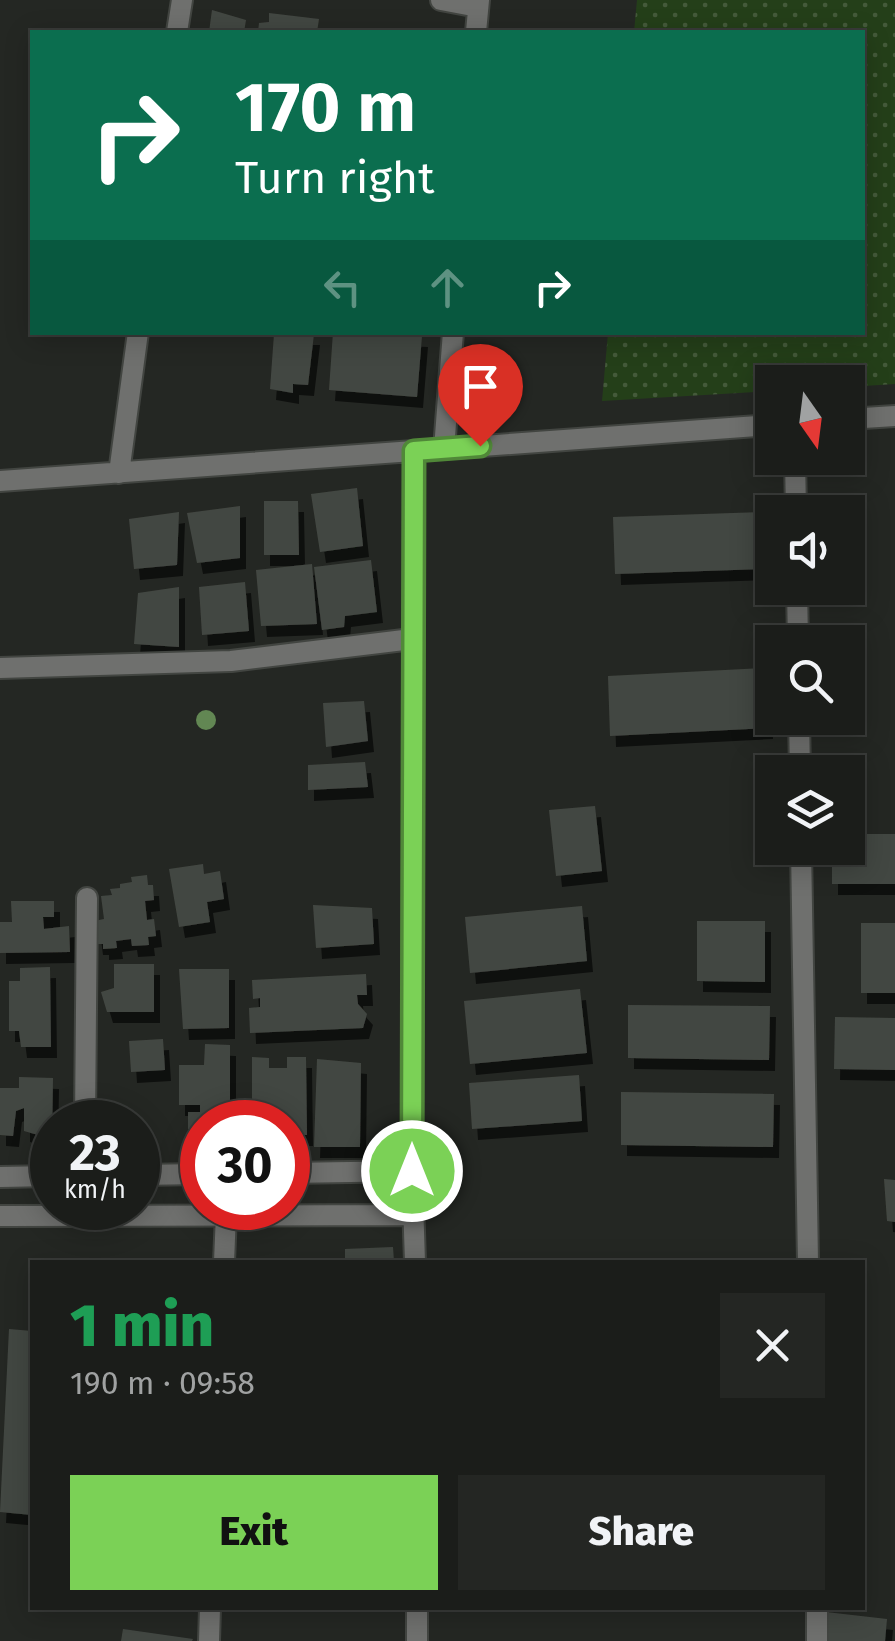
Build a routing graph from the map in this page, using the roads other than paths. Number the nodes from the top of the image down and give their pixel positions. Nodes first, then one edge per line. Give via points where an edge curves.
1 (182, 0) edge
2 (441, 0) edge
3 (478, 3) edge
4 (178, 30) edge
5 (476, 30) edge
6 (138, 335) edge
7 (453, 335) edge
8 (895, 416) edge
9 (865, 419) edge
10 (755, 426) edge
11 (444, 449) junction
12 (414, 451) junction
13 (119, 473) junction
14 (0, 482) edge
15 (412, 639) junction
16 (0, 668) edge
17 (801, 865) edge
18 (87, 898) dead end
19 (85, 1100) edge
20 (412, 1171) junction
21 (310, 1173) edge
22 (30, 1176) edge
23 (0, 1177) edge
24 (180, 1214) edge
25 (310, 1214) edge
26 (412, 1215) junction
27 (0, 1216) edge
28 (225, 1230) edge
29 (224, 1260) edge
30 (415, 1260) edge
31 (808, 1260) edge
32 (210, 1610) edge
33 (417, 1610) edge
34 (816, 1610) edge
35 (209, 1641) edge
36 (417, 1641) edge
37 (817, 1641) edge

1 - 4 street
2 - 3 street
3 - 5 street
6 - 13 street
7 - 11 street
8 - 9 street
10 - 11 street
11 - 12 street
12 - 13 street
12 - 15 street
13 - 14 street
15 - 16 street via 231,661
15 - 20 street
17 - 31 street
18 - 19 street
20 - 21 street
20 - 26 street
22 - 23 street
24 - 27 street
25 - 26 street
26 - 30 street
28 - 29 street
32 - 35 street
33 - 36 street
34 - 37 street

